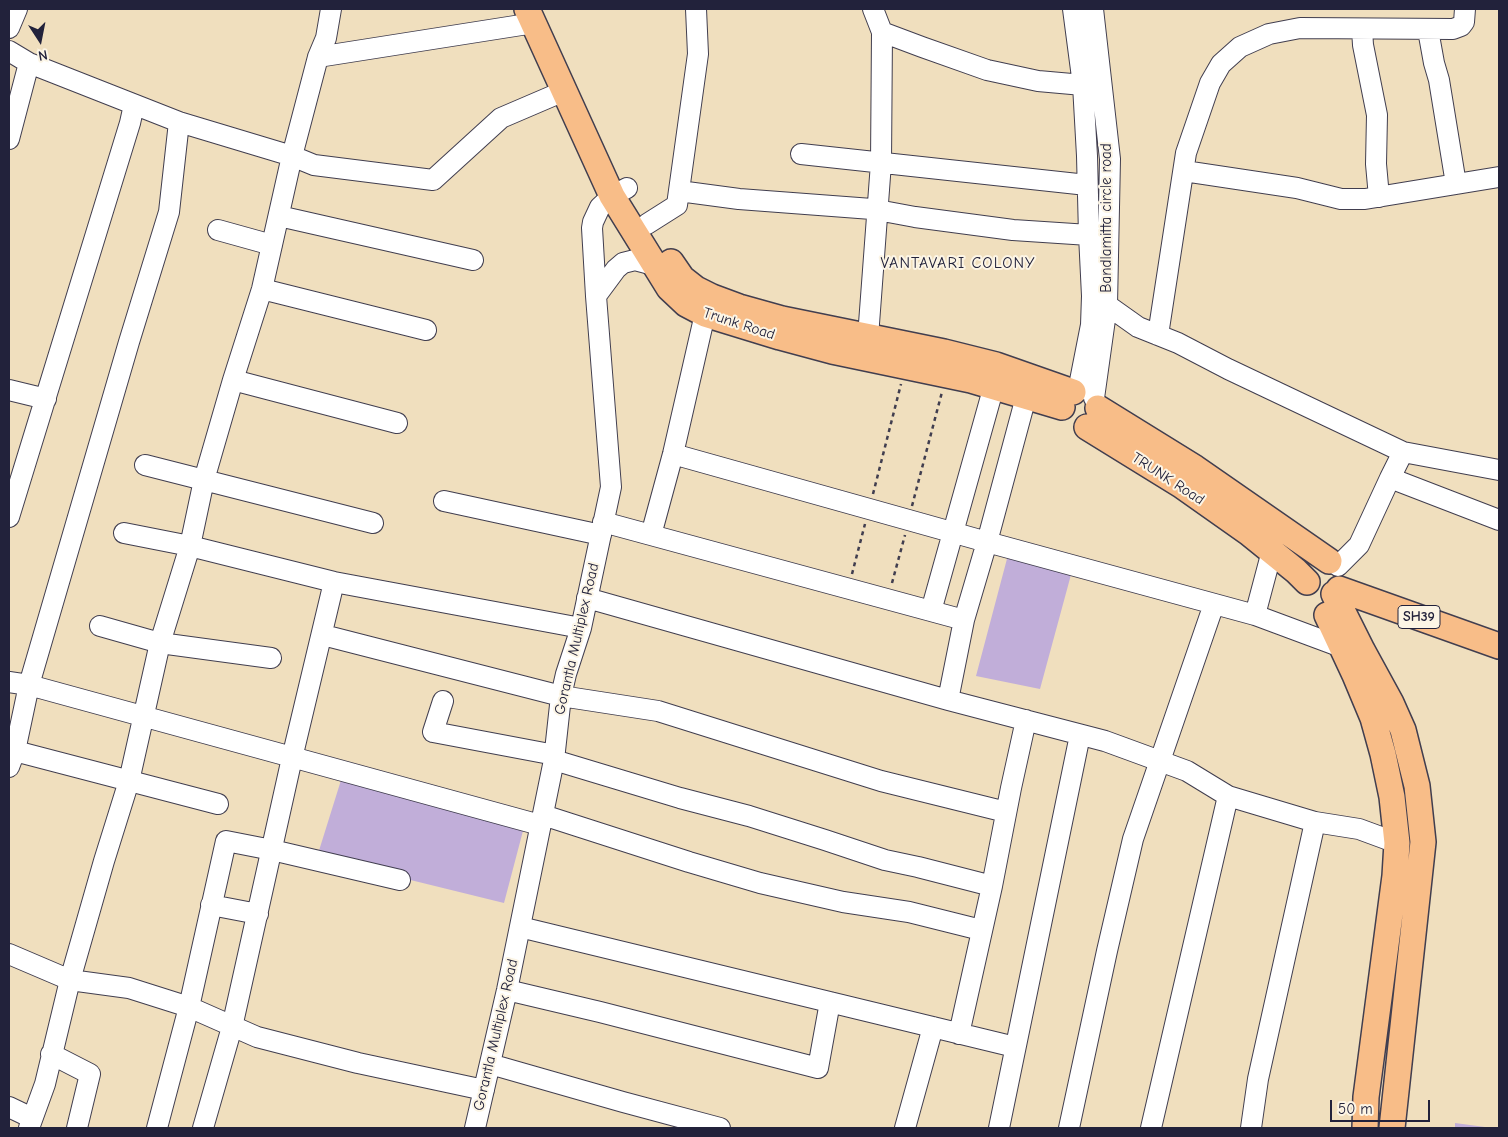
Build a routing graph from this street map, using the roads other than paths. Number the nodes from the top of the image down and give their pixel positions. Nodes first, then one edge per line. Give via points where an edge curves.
1 (17, 9) edge
2 (331, 9) edge
3 (696, 9) edge
4 (873, 9) edge
5 (1073, 9) edge
6 (1093, 9) edge
7 (534, 14) edge
8 (1465, 15) edge
9 (9, 28) edge
10 (1362, 29) junction
11 (1428, 30) junction
12 (882, 32) junction
13 (9, 51) edge
14 (318, 58) junction
15 (29, 63) junction
16 (1083, 85) junction
17 (564, 91) junction
18 (134, 105) junction
19 (179, 122) junction
20 (9, 139) edge
21 (801, 154) dead end
22 (292, 156) junction
23 (881, 163) junction
24 (1184, 171) junction
25 (1499, 177) edge
26 (1456, 184) junction
27 (1087, 185) junction
28 (619, 192) junction
29 (679, 192) junction
30 (1378, 197) junction
31 (878, 210) junction
32 (279, 216) junction
33 (647, 224) junction
34 (218, 230) dead end
35 (1089, 235) junction
36 (272, 245) junction
37 (473, 260) dead end
38 (654, 265) junction
39 (262, 289) junction
40 (596, 296) junction
41 (1100, 303) junction
42 (705, 314) junction
43 (426, 330) dead end
44 (1158, 335) junction
45 (868, 337) junction
46 (233, 380) junction
47 (1029, 388) junction
48 (9, 390) edge
49 (992, 393) dead end
50 (46, 399) junction
51 (1082, 404) junction
52 (397, 423) dead end
53 (1403, 452) junction
54 (673, 454) junction
55 (145, 466) dead end
56 (1499, 470) edge
57 (1390, 478) junction
58 (204, 480) junction
59 (444, 501) dead end
60 (9, 517) edge
61 (1499, 520) edge
62 (374, 523) dead end
63 (602, 528) junction
64 (952, 532) junction
65 (124, 533) dead end
66 (651, 535) junction
67 (987, 542) junction
68 (190, 546) junction
69 (1272, 551) junction
70 (1329, 580) junction
71 (334, 582) junction
72 (588, 598) junction
73 (1214, 604) junction
74 (931, 611) junction
75 (1255, 615) junction
76 (964, 620) junction
77 (100, 626) dead end
78 (581, 628) junction
79 (1499, 629) edge
80 (322, 635) junction
81 (160, 643) junction
82 (1499, 646) edge
83 (1341, 647) junction
84 (271, 658) dead end
85 (9, 682) edge
86 (29, 686) junction
87 (561, 696) junction
88 (948, 700) junction
89 (442, 701) dead end
90 (144, 717) junction
91 (1026, 720) junction
92 (1080, 735) junction
93 (554, 757) junction
94 (292, 758) junction
95 (12, 759) edge
96 (1160, 761) junction
97 (129, 781) junction
98 (1228, 796) junction
99 (218, 804) dead end
100 (1006, 812) junction
101 (542, 820) junction
102 (1315, 822) junction
103 (1397, 843) junction
104 (272, 850) junction
105 (400, 880) dead end
106 (992, 886) junction
107 (211, 905) junction
108 (258, 914) junction
109 (520, 927) junction
110 (981, 930) junction
111 (9, 954) edge
112 (70, 980) junction
113 (507, 990) junction
114 (830, 1002) junction
115 (189, 1007) junction
116 (232, 1027) junction
117 (933, 1027) junction
118 (958, 1034) junction
119 (1015, 1047) junction
120 (51, 1054) junction
121 (490, 1064) junction
122 (484, 1090) junction
123 (9, 1107) edge
124 (31, 1123) edge
125 (77, 1128) edge
126 (157, 1128) edge
127 (203, 1128) edge
128 (475, 1128) edge
129 (720, 1128) edge
130 (905, 1128) edge
131 (999, 1128) edge
132 (1070, 1128) edge
133 (1151, 1128) edge
134 (1251, 1128) edge
135 (1365, 1128) edge
136 (1392, 1128) edge

1 - 9 street
2 - 14 street via 326,38
3 - 29 street via 698,54
4 - 12 street
5 - 16 street
6 - 41 street, Bandlamitta circle road via 1110,159
7 - 14 street
7 - 17 main road, Trunk Road
7 - 28 main road, Trunk Road via 568,60
8 - 11 street via 1461,26
10 - 11 street
10 - 24 street via 1300,28 1269,34 1240,47 1221,64 1210,83 1186,153
10 - 30 street via 1378,115
11 - 26 street
12 - 16 street via 987,70 1038,81
12 - 23 street
13 - 15 street
14 - 22 street
15 - 18 street
15 - 20 street
16 - 27 street
17 - 22 street via 501,118 432,180 314,165
17 - 28 main road, Trunk Road
18 - 19 street
18 - 50 street
19 - 22 street
19 - 86 street via 170,212 128,342
21 - 23 street
22 - 32 street
23 - 27 street
23 - 31 street
24 - 30 street via 1297,188 1341,199
24 - 44 street
25 - 26 street
26 - 30 street
27 - 35 street
28 - 33 main road, Trunk Road
28 - 38 main road, Trunk Road
28 - 40 street, Gorantla Multiplex Road via 600,207 593,222
29 - 31 street
29 - 33 street via 677,205
31 - 35 street via 1013,230
31 - 45 street
32 - 36 street
32 - 37 street
33 - 45 main road, Trunk Road via 682,278 696,289 740,307 782,319
34 - 36 street
35 - 41 street
36 - 39 street
38 - 40 street via 635,260 622,263
38 - 42 main road, Trunk Road via 669,288 686,304
39 - 43 street
39 - 46 street
40 - 63 street, Gorantla Multiplex Road via 611,487
41 - 44 street via 1138,327
41 - 51 street via 1091,325
42 - 47 main road, Trunk Road via 842,353 971,380
42 - 54 street
44 - 53 street
45 - 47 main road, Trunk Road via 996,366
46 - 52 street
46 - 58 street
47 - 51 main road, Trunk Road
47 - 67 street
48 - 50 street
49 - 64 street
50 - 60 street
51 - 69 main road, TRUNK Road via 1181,485
51 - 70 main road via 1194,468
53 - 56 street
53 - 57 street
54 - 64 street
54 - 66 street
55 - 58 street
57 - 61 street
57 - 70 street via 1359,545
58 - 62 street
58 - 68 street
59 - 63 street
63 - 66 street
63 - 72 street, Gorantla Multiplex Road
64 - 67 street
64 - 74 street
65 - 68 street
66 - 74 street
67 - 73 street
67 - 76 street
68 - 71 street
68 - 81 street
69 - 70 main road, TRUNK Road via 1296,571
69 - 75 street
70 - 79 main road, SH39
70 - 82 main road, SH39
70 - 83 main road
70 - 136 main road via 1403,730 1417,786 1423,842
71 - 78 street
71 - 80 street
72 - 78 street, Gorantla Multiplex Road
72 - 88 street
73 - 75 street
73 - 96 street
74 - 76 street
75 - 83 street
76 - 88 street
77 - 81 street
78 - 87 street, Gorantla Multiplex Road
80 - 87 street
80 - 94 street
81 - 84 street
81 - 90 street
83 - 103 main road via 1373,718 1392,797
85 - 86 street
86 - 90 street
86 - 95 street
87 - 93 street, Gorantla Multiplex Road
87 - 100 street via 658,711 881,781
88 - 91 street
89 - 93 street via 433,732
90 - 94 street
90 - 97 street
91 - 92 street
91 - 100 street
92 - 96 street
92 - 119 street
93 - 101 street, Gorantla Multiplex Road
93 - 106 street via 885,860
94 - 101 street
94 - 104 street
95 - 97 street
96 - 98 street via 1187,771
96 - 132 street via 1133,839
97 - 99 street
97 - 112 street
98 - 102 street
98 - 133 street
100 - 106 street
101 - 109 street, Gorantla Multiplex Road
101 - 110 street via 760,883 843,902 909,912
102 - 103 street via 1359,829
102 - 134 street via 1258,1079
103 - 135 main road
104 - 105 street
104 - 107 street via 226,841
104 - 108 street
106 - 110 street
107 - 108 street
107 - 115 street
108 - 116 street
109 - 113 street, Gorantla Multiplex Road
109 - 114 street
110 - 118 street
111 - 112 street
112 - 115 street via 129,988
112 - 120 street
113 - 114 street via 818,1068
113 - 121 street, Gorantla Multiplex Road
114 - 117 street
115 - 116 street
115 - 126 street
116 - 122 street via 256,1037 358,1063
116 - 127 street
117 - 118 street
117 - 130 street
118 - 119 street
119 - 131 street
120 - 124 street via 45,1084
120 - 125 street via 90,1074
121 - 122 street, Gorantla Multiplex Road
121 - 129 street
122 - 128 street, Gorantla Multiplex Road
123 - 124 street

